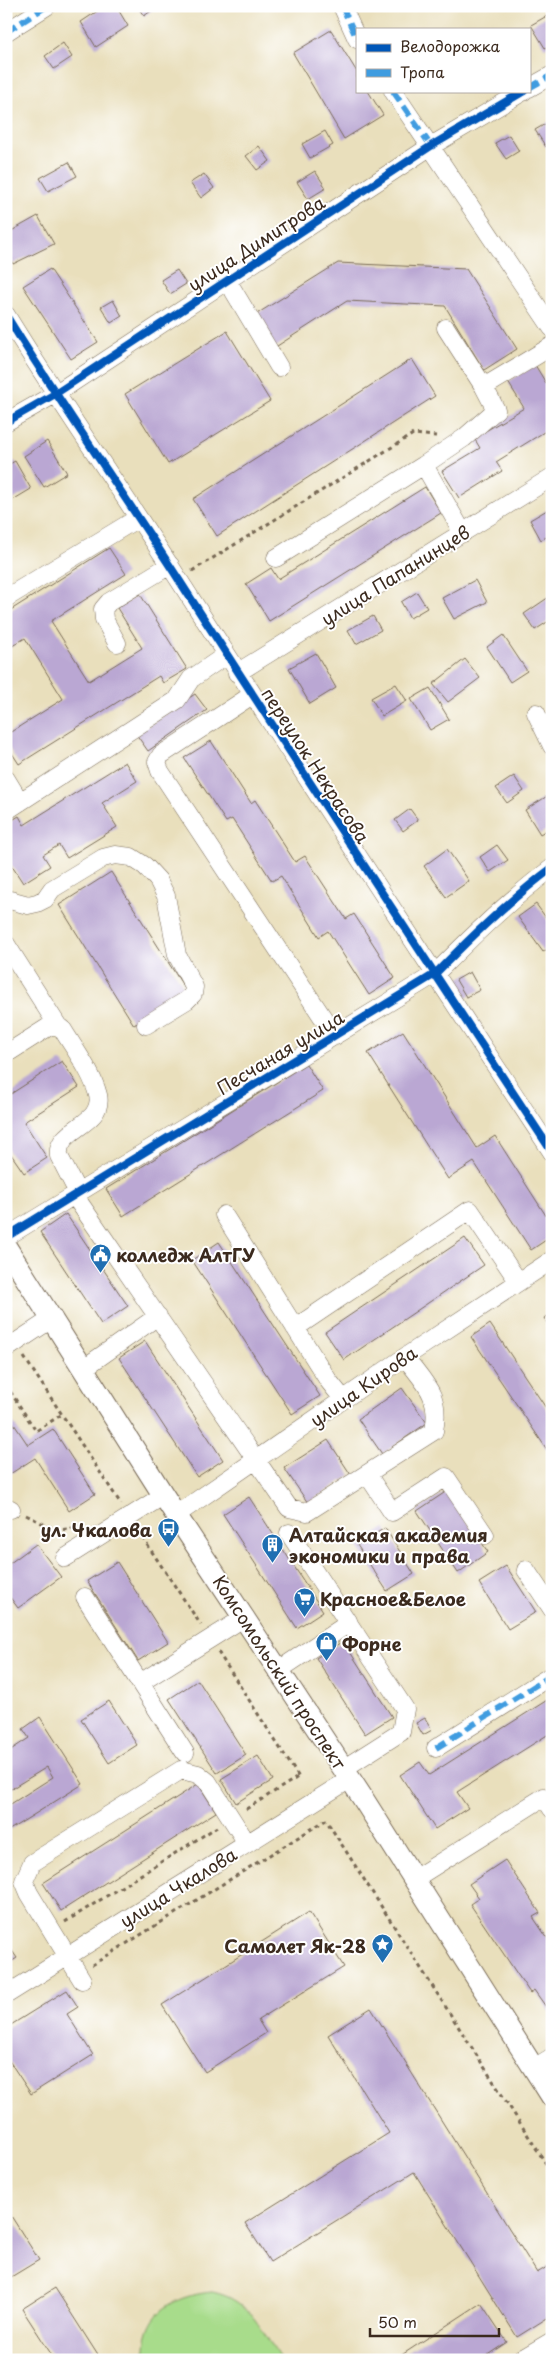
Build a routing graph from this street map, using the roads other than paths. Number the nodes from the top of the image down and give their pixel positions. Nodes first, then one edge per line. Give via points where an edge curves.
1 (47, 6) edge
2 (342, 6) edge
3 (6, 32) edge
4 (356, 37) edge
5 (552, 75) edge
6 (530, 87) edge
7 (394, 92) edge
8 (522, 92) edge
9 (431, 146) junction
10 (227, 280) junction
11 (6, 315) edge
12 (446, 328) dead end
13 (552, 328) edge
14 (552, 346) edge
15 (279, 367) dead end
16 (484, 387) junction
17 (55, 394) junction
18 (6, 422) edge
19 (424, 465) junction
20 (552, 477) edge
21 (138, 518) junction
22 (463, 533) junction
23 (276, 558) dead end
24 (174, 572) junction
25 (6, 598) edge
26 (117, 643) dead end
27 (226, 655) junction
28 (237, 673) junction
29 (252, 695) junction
30 (536, 713) dead end
31 (552, 746) edge
32 (6, 779) edge
33 (13, 806) edge
34 (552, 868) edge
35 (6, 899) edge
36 (6, 944) edge
37 (435, 974) junction
38 (146, 1025) dead end
39 (58, 1026) junction
40 (335, 1036) junction
41 (6, 1054) edge
42 (552, 1152) edge
43 (76, 1194) junction
44 (224, 1215) dead end
45 (6, 1238) edge
46 (6, 1248) edge
47 (552, 1260) edge
48 (518, 1281) junction
49 (158, 1316) junction
50 (53, 1318) junction
51 (296, 1328) junction
52 (13, 1350) edge
53 (405, 1357) junction
54 (84, 1368) junction
55 (343, 1399) junction
56 (255, 1461) junction
57 (367, 1474) junction
58 (164, 1495) junction
59 (176, 1515) junction
60 (289, 1533) dead end
61 (485, 1535) dead end
62 (66, 1558) dead end
63 (526, 1570) dead end
64 (85, 1597) dead end
65 (552, 1609) edge
66 (244, 1617) junction
67 (349, 1624) junction
68 (279, 1670) junction
69 (552, 1675) edge
70 (140, 1683) junction
71 (436, 1748) dead end
72 (185, 1753) dead end
73 (346, 1774) junction
74 (552, 1809) edge
75 (247, 1843) junction
76 (414, 1879) junction
77 (68, 1956) junction
78 (80, 1976) road end
79 (6, 1995) edge
80 (543, 2063) edge
81 (552, 2097) edge
82 (552, 2341) edge
83 (520, 2360) edge

1 - 3 street
2 - 4 street
5 - 6 street
7 - 9 street
8 - 9 street, улица Димитрова
9 - 10 street, улица Димитрова
9 - 13 street
10 - 15 street
10 - 17 street, улица Димитрова
11 - 17 street, переулок Некрасова
12 - 16 street
14 - 16 street
16 - 19 street via 496,410 464,438
17 - 18 street, улица Димитрова
17 - 21 street, переулок Некрасова
19 - 22 street
19 - 23 street
20 - 22 street, улица Папанинцев
21 - 24 street, переулок Некрасова
21 - 25 street
22 - 28 street, улица Папанинцев
24 - 26 street via 109,602 103,609 104,619
24 - 27 street, переулок Некрасова
27 - 28 street, переулок Некрасова
27 - 33 street via 191,679 177,700
28 - 29 street, переулок Некрасова
29 - 37 street, переулок Некрасова
29 - 40 street via 161,755 157,762
30 - 31 street
32 - 33 street
34 - 37 street, Песчаная улица via 480,928
35 - 38 street via 37,903 52,889 103,858 115,855 131,857 145,866 158,880 166,896 177,955 194,987 187,1000
36 - 39 street
37 - 40 street, Песчаная улица
37 - 42 street, переулок Некрасова
39 - 41 street via 50,1026
39 - 43 street via 98,1096 98,1107 91,1118 63,1140 58,1150
40 - 43 street, Песчаная улица
43 - 45 street, Песчаная улица
43 - 49 street
44 - 51 street
46 - 50 main road, Комсомольский проспект
47 - 48 street, улица Кирова
48 - 51 street via 470,1210
48 - 53 street, улица Кирова
49 - 54 street
49 - 56 street
50 - 52 street
50 - 54 main road, Комсомольский проспект
51 - 55 street
53 - 55 street, улица Кирова
53 - 57 street via 434,1396 437,1417 434,1431
54 - 58 main road, Комсомольский проспект
55 - 56 street, улица Кирова
56 - 57 street via 289,1508 307,1512
56 - 59 street, улица Кирова
57 - 61 street via 392,1512 446,1477
58 - 59 main road, Комсомольский проспект
58 - 62 street via 125,1511
59 - 66 main road, Комсомольский проспект
60 - 67 street, улица Чкалова
63 - 65 street
64 - 70 street
66 - 68 main road, Комсомольский проспект
66 - 70 street
67 - 68 street
67 - 73 street, улица Чкалова via 405,1709 401,1732
68 - 73 main road, Комсомольский проспект
69 - 71 street
70 - 72 street
73 - 75 street, улица Чкалова
73 - 76 main road, Комсомольский проспект
74 - 76 street via 544,1797
75 - 77 street, улица Чкалова
75 - 77 street via 208,1782 198,1774 181,1770 32,1863 24,1881
76 - 80 main road, Комсомольский проспект
77 - 78 street
77 - 79 street, улица Чкалова
80 - 81 main road, Комсомольский проспект
82 - 83 street

